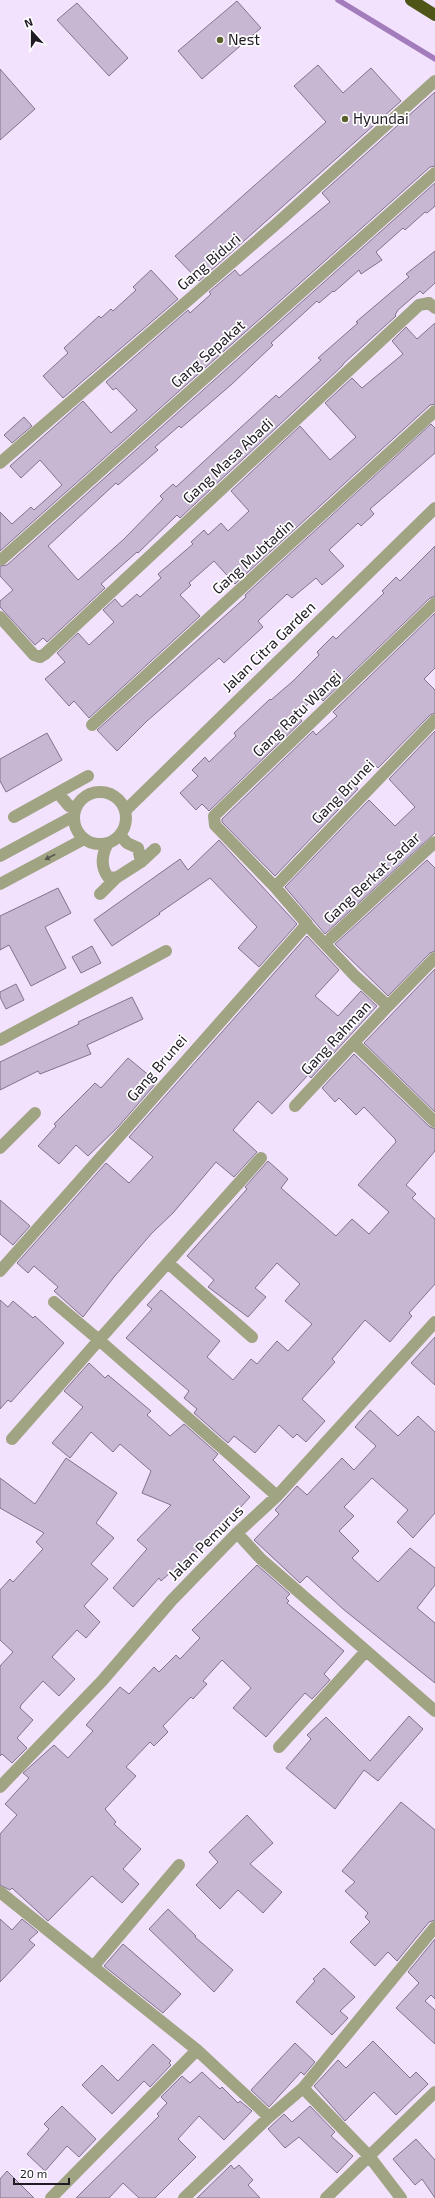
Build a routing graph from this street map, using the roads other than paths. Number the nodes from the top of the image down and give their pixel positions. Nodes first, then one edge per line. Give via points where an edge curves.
1 (411, 0) edge
2 (430, 8) edge
3 (435, 80) edge
4 (435, 173) edge
5 (435, 308) edge
6 (435, 411) edge
7 (0, 463) edge
8 (435, 508) edge
9 (2, 559) dead end
10 (435, 603) edge
11 (0, 617) edge
12 (435, 720) edge
13 (92, 725) dead end
14 (88, 776) dead end
15 (74, 784) junction
16 (58, 793) junction
17 (88, 794) junction
18 (126, 810) junction
19 (75, 812) junction
20 (14, 817) dead end
21 (120, 835) junction
22 (84, 839) junction
23 (435, 842) edge
24 (108, 843) junction
25 (155, 849) dead end
26 (0, 856) edge
27 (141, 862) junction
28 (116, 878) junction
29 (0, 884) edge
30 (275, 887) junction
31 (100, 894) dead end
32 (306, 922) junction
33 (331, 938) dead end
34 (166, 951) dead end
35 (435, 958) edge
36 (388, 1006) junction
37 (0, 1040) edge
38 (354, 1043) junction
39 (295, 1106) dead end
40 (34, 1113) dead end
41 (435, 1122) edge
42 (0, 1148) edge
43 (261, 1158) dead end
44 (168, 1263) junction
45 (0, 1271) edge
46 (54, 1302) dead end
47 (435, 1322) edge
48 (252, 1337) dead end
49 (99, 1340) junction
50 (12, 1439) dead end
51 (277, 1496) junction
52 (237, 1533) junction
53 (366, 1651) junction
54 (435, 1711) edge
55 (279, 1748) dead end
56 (0, 1787) edge
57 (180, 1865) dead end
58 (0, 1892) edge
59 (435, 1927) edge
60 (93, 1967) junction
61 (197, 2050) junction
62 (303, 2088) junction
63 (435, 2092) edge
64 (269, 2118) junction
65 (369, 2156) junction
66 (52, 2198) edge
67 (184, 2198) edge
68 (326, 2198) edge
69 (401, 2198) edge

1 - 2 highway
3 - 7 street, Gang Biduri via 274,226
4 - 9 street, Gang Sepakat
5 - 11 street, Gang Masa Abadi via 429,303 419,305 45,654 40,657 34,655
6 - 13 street, Gang Mubtadin
8 - 18 street, Jalan Citra Garden
10 - 30 street, Gang Ratu Wangi via 214,816 215,825
12 - 30 street, Gang Brunei
14 - 15 street
15 - 16 street
15 - 17 street via 80,785
16 - 19 street
16 - 20 street
17 - 18 street via 106,792 115,795 122,801
17 - 19 street
18 - 21 street via 126,826
19 - 22 street via 75,825
19 - 26 street
21 - 24 street
21 - 27 street via 127,843 138,848
22 - 24 street via 100,844
22 -> 29 street
23 - 33 street, Gang Berkat Sadar
24 - 28 street via 102,855 103,864 108,877
25 - 27 street
27 - 28 street
28 - 31 street
30 - 32 street
32 - 36 street, Gang Rahman via 355,976
32 - 45 street, Gang Brunei via 307,924
34 - 37 street
35 - 36 street
36 - 38 street, Gang Rahman
38 - 39 street, Gang Rahman
38 - 41 street
40 - 42 street
43 - 44 street
44 - 48 street
44 - 49 street
46 - 49 street
47 - 51 street, Jalan Pemurus
49 - 50 street
49 - 51 street
51 - 52 street, Jalan Pemurus
52 - 53 street via 261,1559
52 - 56 street, Jalan Pemurus via 172,1600 102,1681
53 - 54 street
53 - 55 street
57 - 60 street
58 - 60 street
59 - 62 street
60 - 61 street
61 - 64 street
61 - 66 street
62 - 64 street
62 - 65 street
63 - 65 street
64 - 67 street
65 - 68 street
65 - 69 street

